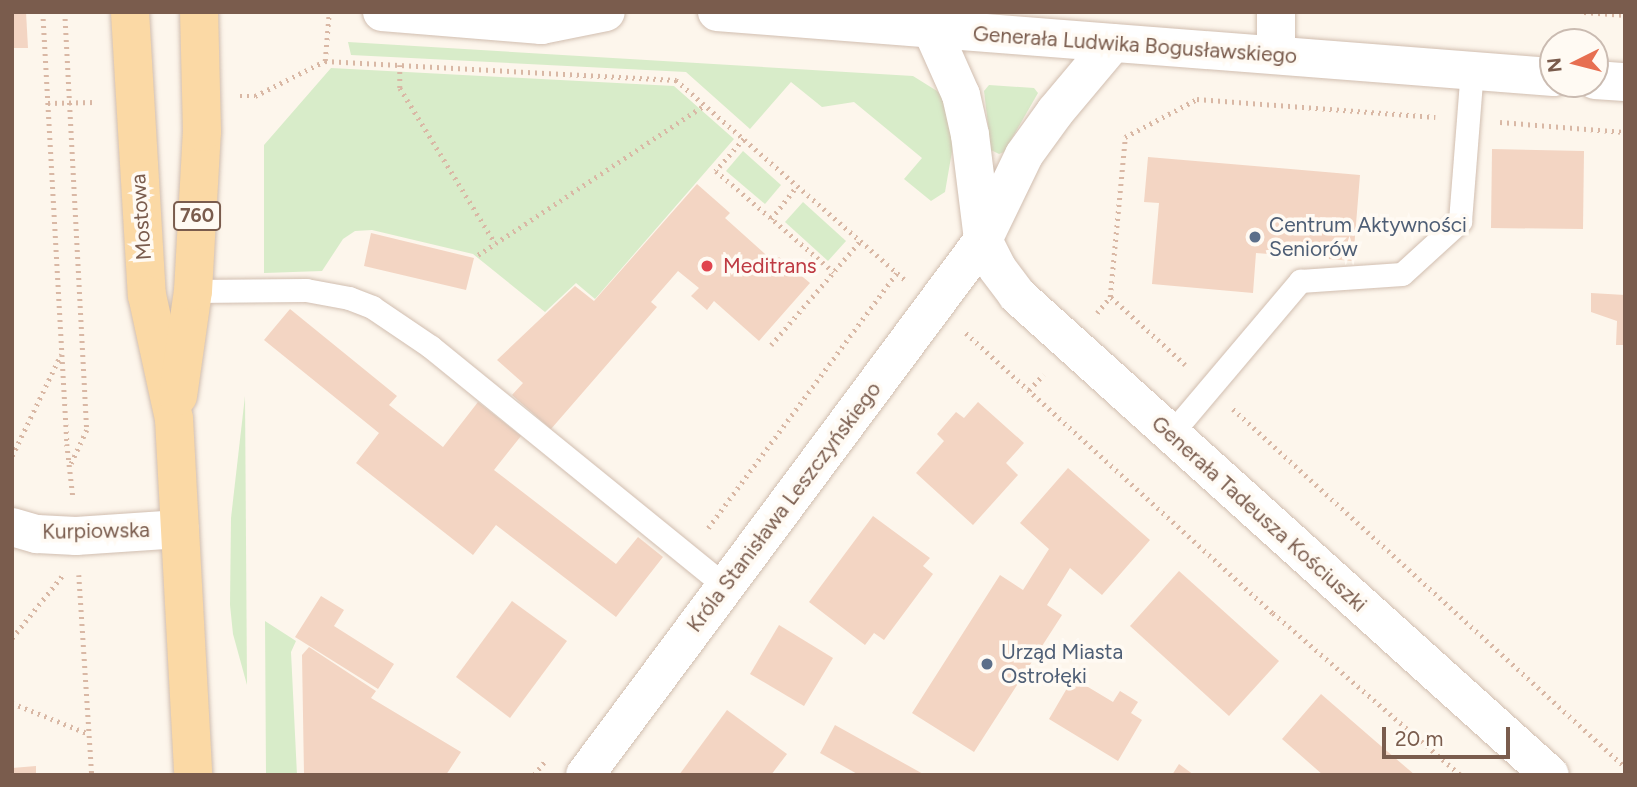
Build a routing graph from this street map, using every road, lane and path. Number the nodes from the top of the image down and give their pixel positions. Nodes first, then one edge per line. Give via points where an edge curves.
1 (43, 12) edge
2 (65, 12) edge
3 (130, 12) edge
4 (199, 12) edge
5 (382, 12) edge
6 (606, 12) edge
7 (717, 12) edge
8 (1276, 12) edge
9 (1584, 12) edge
10 (1625, 15) edge
11 (932, 30) junction
12 (1113, 43) junction
13 (1276, 55) junction
14 (400, 65) dead end
15 (1472, 70) junction
16 (1539, 76) edge
17 (705, 105) dead end
18 (1468, 120) junction
19 (1625, 132) edge
20 (744, 139) dead end
21 (797, 186) dead end
22 (771, 219) junction
23 (983, 240) junction
24 (860, 241) dead end
25 (495, 243) junction
26 (478, 256) dead end
27 (834, 272) junction
28 (897, 273) dead end
29 (193, 291) junction
30 (771, 345) dead end
31 (61, 354) junction
32 (1210, 388) junction
33 (174, 419) junction
34 (1170, 435) junction
35 (12, 456) edge
36 (71, 466) junction
37 (13, 528) edge
38 (180, 529) junction
39 (77, 554) junction
40 (692, 560) junction
41 (724, 586) junction
42 (12, 638) edge
43 (12, 703) edge
44 (89, 734) junction
45 (550, 753) dead end
46 (1625, 767) edge
47 (1532, 769) edge
48 (92, 775) edge
49 (193, 775) edge
50 (534, 775) edge
51 (585, 775) edge

1 - 31 path
2 - 36 path via 86,429
3 - 33 main road, Mostowa / 760 via 147,295
4 - 29 main road, Mostowa / 760 via 202,132
5 - 6 street via 541,25
7 - 11 street, Generała Ludwika Bogusławskiego
8 - 13 street
9 - 10 path
11 - 12 street, Generała Ludwika Bogusławskiego
11 - 23 street via 961,95
12 - 13 street, Generała Ludwika Bogusławskiego
12 - 23 street, Króla Stanisława Leszczyńskiego via 1024,155
13 - 15 street, Generała Ludwika Bogusławskiego
14 - 25 path via 400,88
15 - 16 street, Generała Ludwika Bogusławskiego
15 - 18 lane
17 - 25 path
18 - 19 path
18 - 32 lane via 1460,221 1402,274 1300,281
18 - 32 path via 1197,99 1125,137 1110,297
20 - 22 path via 716,171
21 - 22 path
22 - 27 path
23 - 34 street, Generała Tadeusza Kościuszki via 1017,295
23 - 41 street, Króla Stanisława Leszczyńskiego
24 - 27 path
25 - 26 path
27 - 30 path
28 - 40 path via 698,541
29 - 33 main road, Mostowa / 760
29 - 40 lane via 306,290 372,307 431,347
31 - 35 path
31 - 36 path
32 - 34 lane
32 - 46 path
33 - 38 main road, Mostowa / 760
34 - 47 street, Generała Tadeusza Kościuszki
36 - 39 path
37 - 39 street, Kurpiowska
38 - 39 street, Kurpiowska
38 - 49 main road, Mostowa / 760
39 - 42 path
39 - 44 path
40 - 41 lane
41 - 51 street, Króla Stanisława Leszczyńskiego
43 - 44 path
44 - 48 path
45 - 50 path

